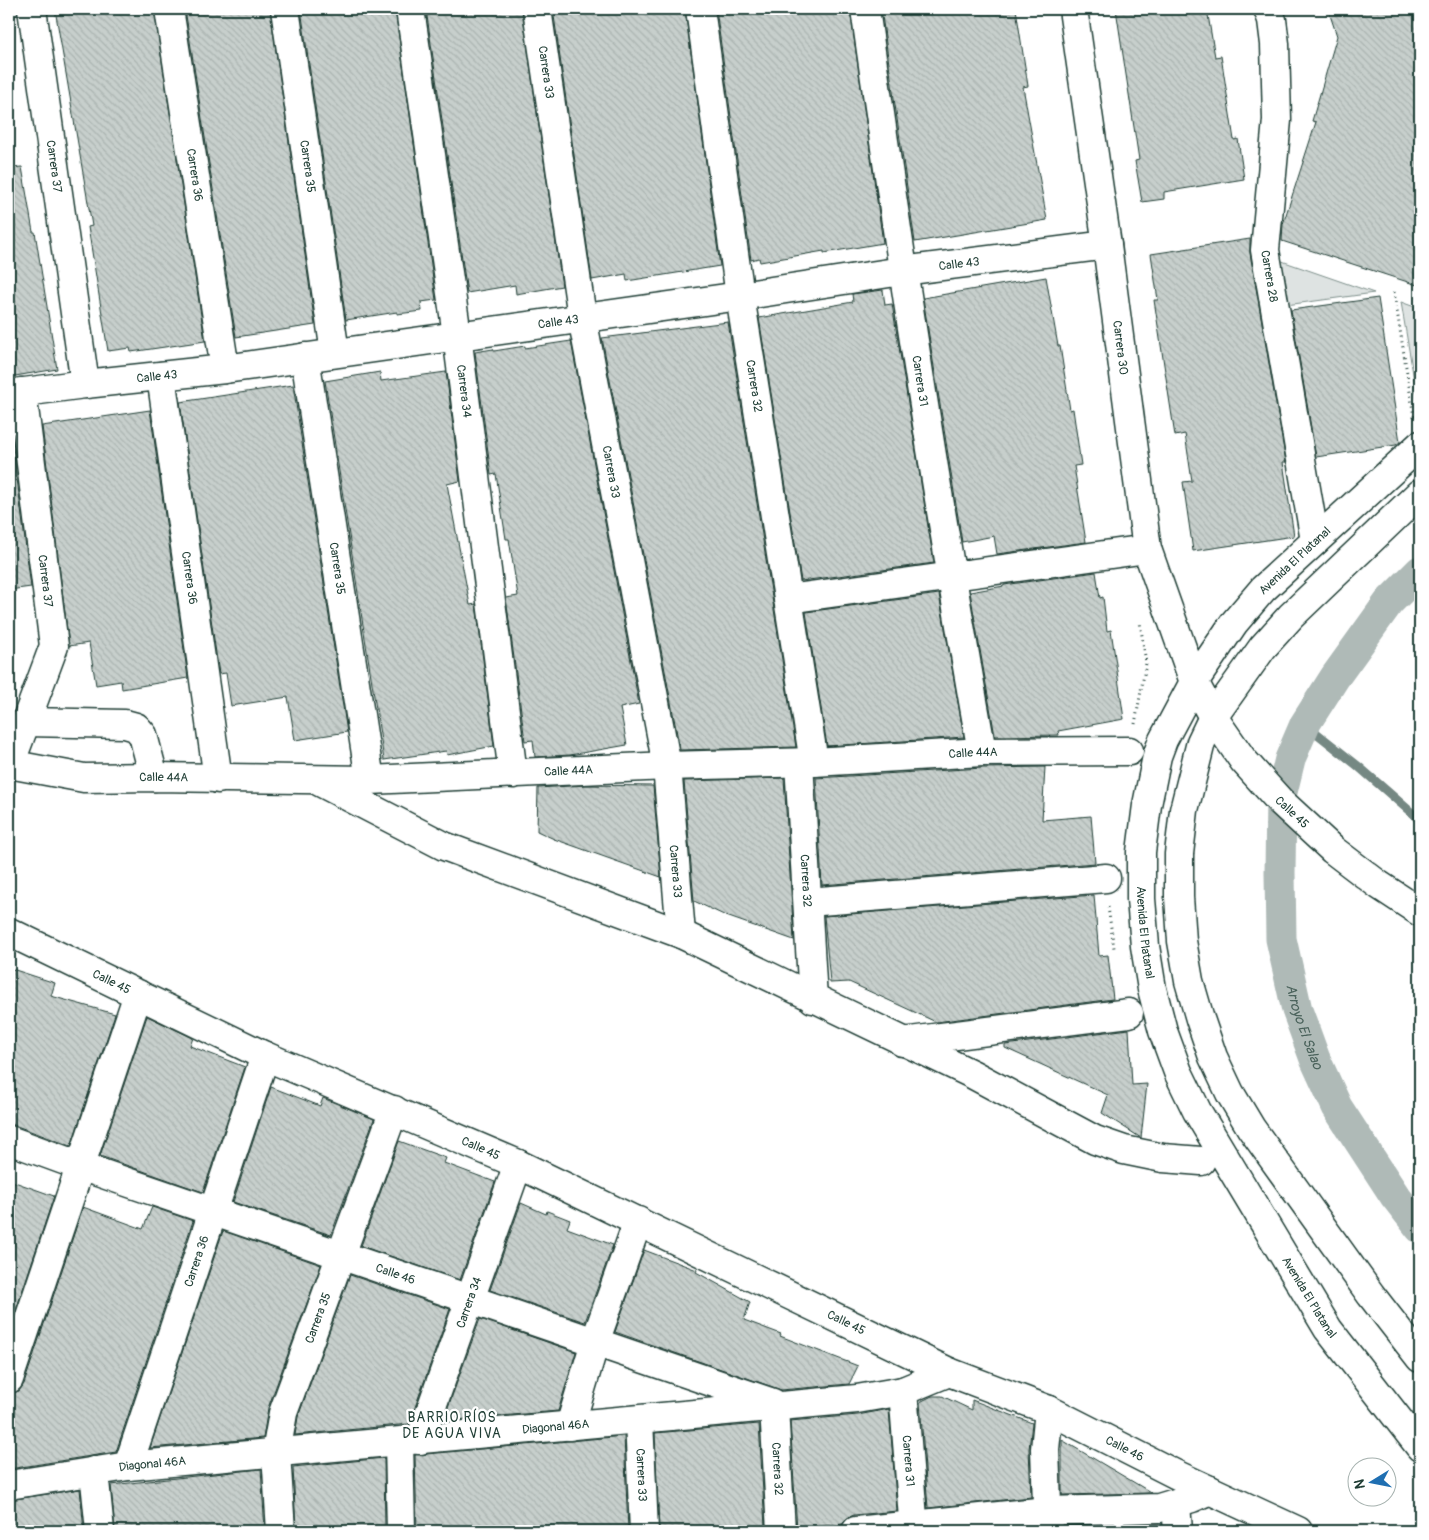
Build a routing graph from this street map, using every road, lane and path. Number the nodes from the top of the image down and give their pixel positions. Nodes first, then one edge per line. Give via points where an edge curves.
1 (32, 9) edge
2 (169, 9) edge
3 (285, 9) edge
4 (410, 9) edge
5 (537, 9) edge
6 (700, 9) edge
7 (865, 9) edge
8 (1073, 9) edge
9 (1268, 9) edge
10 (1107, 244) junction
11 (902, 271) junction
12 (1394, 292) dead end
13 (740, 296) junction
14 (582, 317) junction
15 (458, 335) junction
16 (335, 353) junction
17 (305, 357) junction
18 (225, 369) junction
19 (161, 376) junction
20 (85, 384) junction
21 (15, 393) edge
22 (1420, 445) edge
23 (1420, 494) edge
24 (1315, 541) junction
25 (1146, 549) junction
26 (950, 575) junction
27 (788, 598) junction
28 (1194, 682) junction
29 (1213, 717) junction
30 (26, 722) junction
31 (1129, 751) dead end
32 (982, 752) junction
33 (807, 762) junction
34 (9, 764) edge
35 (667, 766) junction
36 (513, 774) junction
37 (154, 776) junction
38 (218, 779) junction
39 (315, 779) junction
40 (370, 780) junction
41 (1106, 878) dead end
42 (808, 902) junction
43 (1420, 912) edge
44 (9, 932) edge
45 (681, 934) junction
46 (138, 994) junction
47 (813, 999) junction
48 (1129, 1013) dead end
49 (902, 1042) junction
50 (265, 1056) junction
51 (394, 1110) junction
52 (9, 1140) edge
53 (1201, 1161) dead end
54 (518, 1164) junction
55 (80, 1166) junction
56 (212, 1211) junction
57 (638, 1221) junction
58 (342, 1256) junction
59 (469, 1299) junction
60 (595, 1342) junction
61 (1420, 1358) edge
62 (949, 1372) junction
63 (9, 1379) edge
64 (903, 1391) junction
65 (778, 1407) junction
66 (1049, 1410) junction
67 (639, 1420) junction
68 (570, 1426) junction
69 (409, 1441) junction
70 (1420, 1447) edge
71 (276, 1453) junction
72 (128, 1466) junction
73 (94, 1471) junction
74 (9, 1485) edge
75 (1210, 1490) junction
76 (1176, 1504) junction
77 (1047, 1521) edge
78 (914, 1528) edge
79 (100, 1531) edge
80 (281, 1531) edge
81 (401, 1531) edge
82 (644, 1531) edge
83 (781, 1531) edge
84 (856, 1531) edge
85 (1178, 1531) edge
86 (1298, 1531) edge

1 - 20 street, Carrera 37
2 - 18 street, Carrera 36
3 - 16 street, Carrera 35
4 - 15 street, Carrera 34
5 - 14 street, Carrera 33
6 - 13 street, Carrera 32
7 - 11 street, Carrera 31
8 - 10 street, Carrera 30
9 - 24 street, Carrera 28 via 1276,44 1277,120 1265,250
10 - 11 street, Calle 43
10 - 25 street, Carrera 30
11 - 13 street, Calle 43
11 - 26 street, Carrera 31
12 - 22 path
13 - 14 street, Calle 43
13 - 27 street, Carrera 32
14 - 15 street, Calle 43
14 - 35 street, Carrera 33
15 - 16 street, Calle 43
15 - 36 street, Carrera 34
16 - 17 street, Calle 43
17 - 18 street, Calle 43
17 - 40 street, Carrera 35
18 - 19 street, Calle 43
19 - 20 street, Calle 43
19 - 38 street, Carrera 36
20 - 21 street, Calle 43
21 - 30 street, Carrera 37 via 54,646
22 - 24 street, Avenida El Platanal
23 - 29 street via 1291,616 1263,647
24 - 28 street, Avenida El Platanal via 1257,596
25 - 26 street
25 - 28 street, Carrera 30
26 - 27 street
26 - 32 street, Carrera 31
27 - 33 street, Carrera 32
28 - 29 street, Calle 45
28 - 70 street, Avenida El Platanal via 1157,756 1142,852 1145,946 1152,989 1164,1031 1178,1072 1197,1111 1328,1329
29 - 43 street, Calle 45 via 1243,760 1280,802 1332,850
29 - 61 street via 1193,768 1179,854 1182,941 1200,1019 1230,1094 1251,1128
30 - 34 street, Carrera 37
30 - 37 street via 136,727 143,735
31 - 32 street, Calle 44A
32 - 33 street, Calle 44A
33 - 35 street, Calle 44A
33 - 42 street, Carrera 32
34 - 37 street, Calle 44A via 84,778
35 - 36 street, Calle 44A
35 - 45 street, Carrera 33
36 - 40 street, Calle 44A
37 - 38 street, Calle 44A
38 - 39 street, Calle 44A
39 - 40 street, Calle 44A
39 - 45 street via 444,846
41 - 42 street
42 - 47 street, Carrera 32
44 - 46 street, Calle 45
45 - 47 street
46 - 50 street, Calle 45
46 - 55 street
47 - 49 street
48 - 49 street
49 - 53 street via 972,1074 1096,1140 1124,1150
50 - 51 street, Calle 45
50 - 56 street, Carrera 36
51 - 54 street, Calle 45
51 - 58 street, Carrera 35
52 - 55 street, Calle 46
54 - 57 street, Calle 45
54 - 59 street, Carrera 34
55 - 56 street, Calle 46
55 - 63 street
56 - 58 street, Calle 46
56 - 72 street, Carrera 36
57 - 60 street
57 - 62 street, Calle 45
58 - 59 street, Calle 46
58 - 71 street, Carrera 35 via 288,1398
59 - 60 street, Calle 46
59 - 69 street, Carrera 34
60 - 65 street, Calle 46
60 - 68 street
62 - 64 street, Diagonal 46A
62 - 66 street, Calle 46
64 - 65 street, Diagonal 46A
64 - 78 street, Carrera 31
65 - 67 street, Diagonal 46A
65 - 83 street, Carrera 32
66 - 75 street, Calle 46
66 - 77 street via 1045,1449
67 - 68 street, Diagonal 46A
67 - 82 street, Carrera 33
68 - 69 street, Diagonal 46A
69 - 71 street, Diagonal 46A
69 - 81 street, Carrera 34
71 - 72 street, Diagonal 46A
71 - 80 street, Carrera 35
72 - 73 street, Diagonal 46A
73 - 74 street, Diagonal 46A
73 - 79 street
75 - 76 street
75 - 86 street, Calle 46
76 - 77 street
76 - 85 street
77 - 78 street
78 - 84 street

